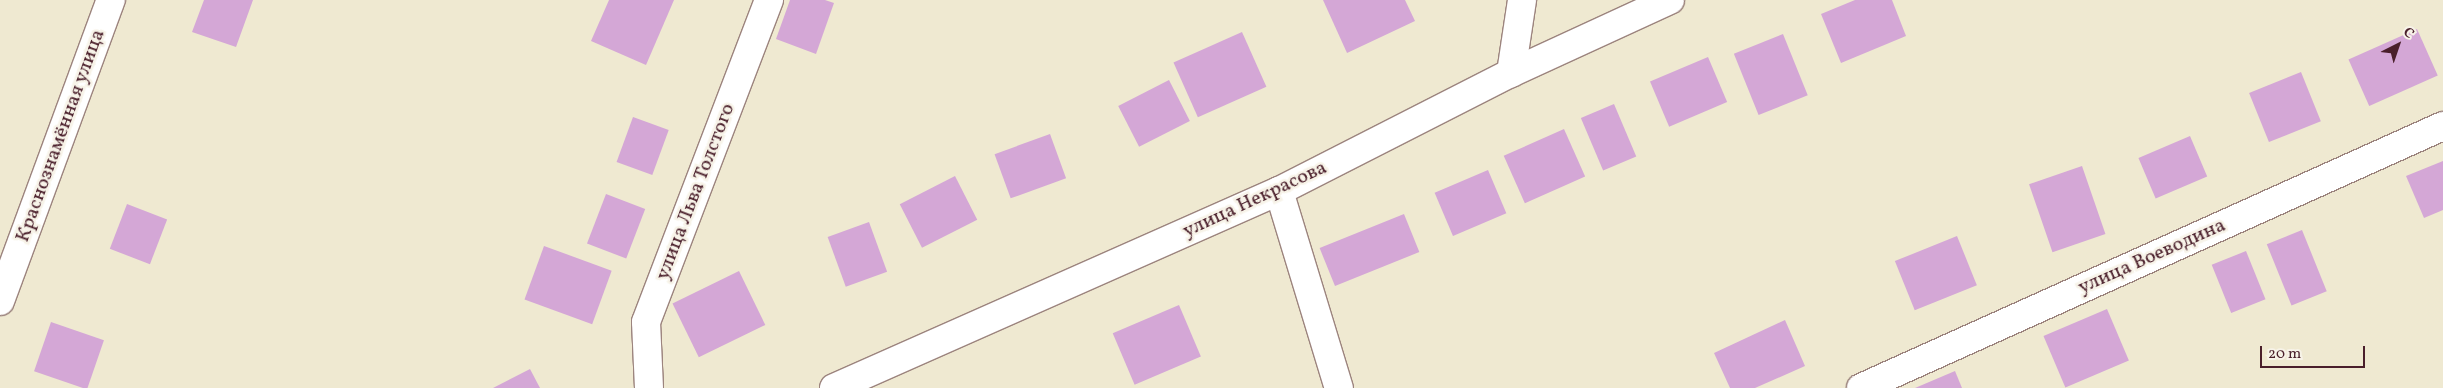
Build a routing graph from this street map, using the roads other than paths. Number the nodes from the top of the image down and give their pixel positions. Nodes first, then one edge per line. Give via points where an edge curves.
1 (111, 0) edge
2 (769, 0) edge
3 (1522, 0) edge
4 (1670, 0) edge
5 (1511, 73) junction
6 (2443, 126) edge
7 (1279, 191) junction
8 (0, 301) edge
9 (650, 388) edge
10 (834, 388) edge
11 (1339, 388) edge
12 (1861, 388) edge

1 - 8 street, Краснознамённая улица
2 - 9 street, улица Льва Толстого via 646,322
3 - 5 street
4 - 5 street, улица Некрасова
5 - 7 street, улица Некрасова
6 - 12 street, улица Воеводина
7 - 10 street, улица Некрасова
7 - 11 street

